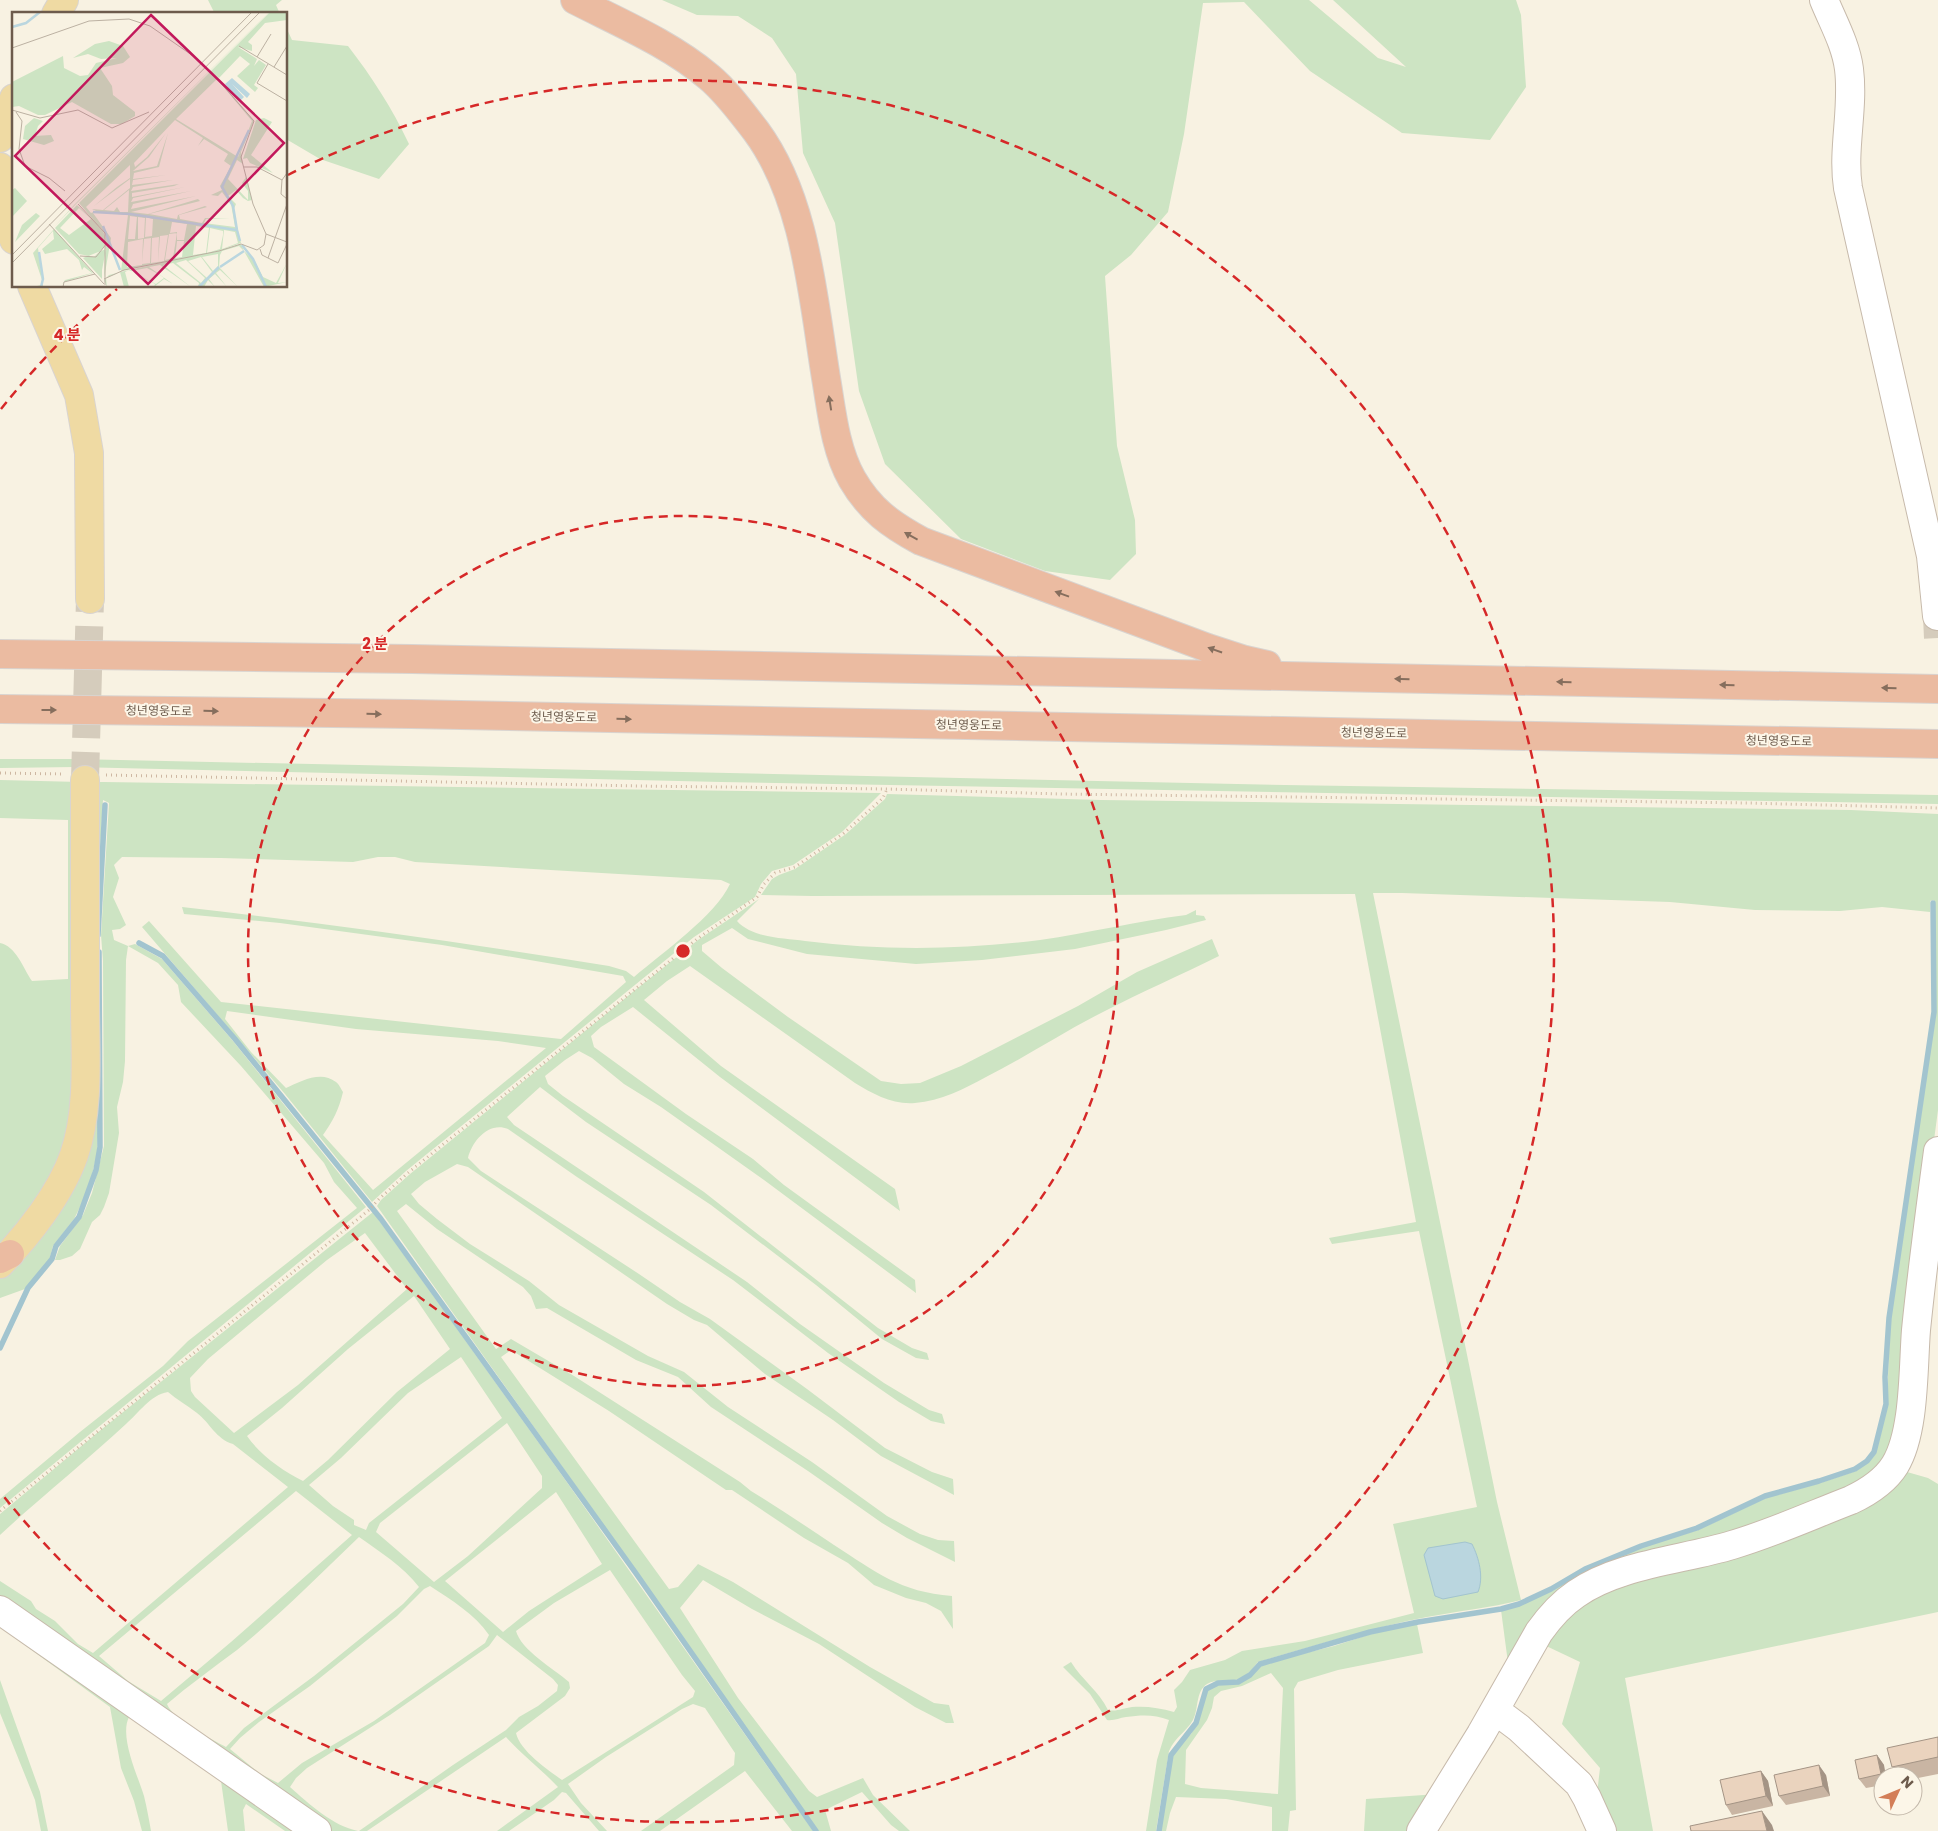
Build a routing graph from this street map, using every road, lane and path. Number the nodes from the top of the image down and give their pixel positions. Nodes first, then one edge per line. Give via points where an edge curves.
1 (64, 0) edge
2 (575, 0) edge
3 (1824, 0) edge
4 (57, 12) edge
5 (12, 104) edge
6 (0, 138) edge
7 (0, 167) edge
8 (12, 235) edge
9 (33, 288) edge
10 (90, 599) tunnel mouth
11 (1937, 616) edge
12 (0, 654) edge
13 (1330, 677) junction
14 (1938, 689) edge
15 (0, 710) edge
16 (1938, 744) edge
17 (0, 773) edge
18 (85, 776) junction
19 (886, 789) junction
20 (1938, 808) edge
21 (1938, 1152) edge
22 (3, 1259) edge
23 (0, 1511) edge
24 (0, 1610) edge
25 (1495, 1710) junction
26 (318, 1831) edge
27 (1421, 1831) edge
28 (1602, 1831) edge

1 - 4 main road
13 -> 2 highway via 1245,660 1208,648 921,541 892,525 869,503 852,478 840,447 802,231 777,164 757,133 710,78 679,54
3 - 11 street via 1849,68 1845,169 1931,556
5 - 6 main road
7 - 8 main road via 6,220
9 - 10 main road via 79,395 89,453
12 - 13 highway
14 -> 13 highway
15 -> 16 highway, 청년영웅도로 via 401,714
17 - 18 path
18 - 19 path
18 - 22 main road via 85,1084 79,1137 74,1156 58,1187 36,1222
19 - 20 path
19 - 23 path via 883,798 844,833 795,867 775,873 757,897 633,990
21 - 25 street via 1916,1329 1909,1421 1895,1465 1875,1486 1851,1500 1733,1545 1630,1570 1584,1589 1565,1602 1539,1632
24 - 26 street
25 - 27 street
25 - 28 street via 1579,1784

